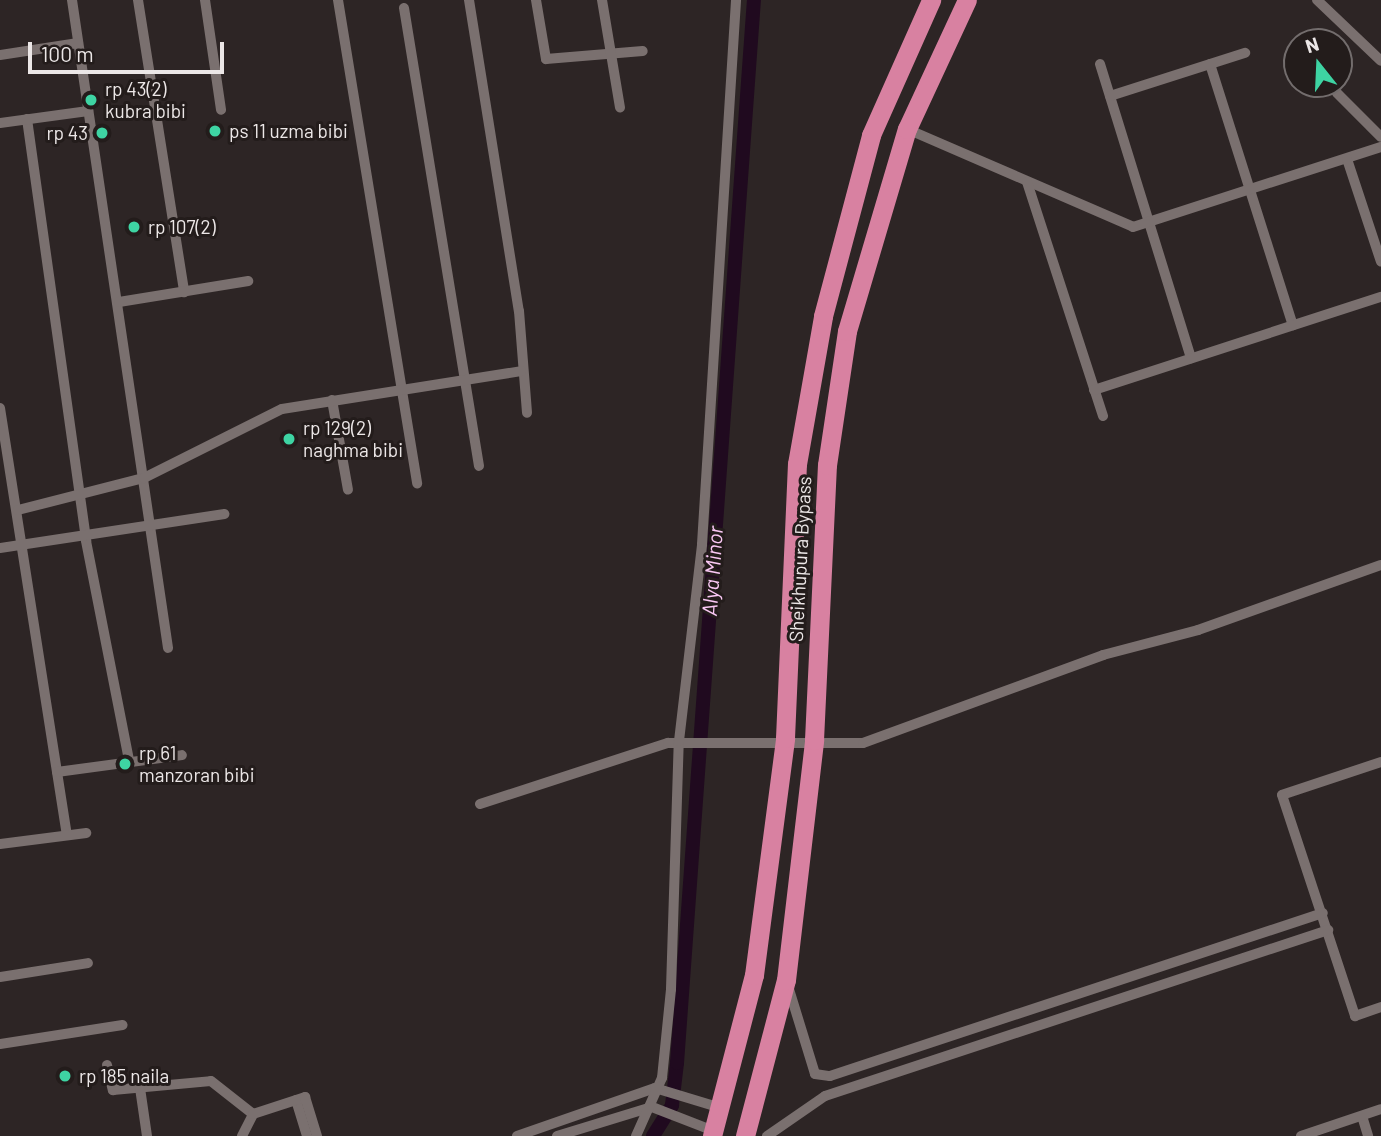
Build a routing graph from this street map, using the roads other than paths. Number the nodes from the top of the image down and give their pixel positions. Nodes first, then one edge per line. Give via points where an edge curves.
1 (72, 0) edge
2 (138, 0) edge
3 (205, 0) edge
4 (338, 0) edge
5 (469, 0) edge
6 (536, 0) edge
7 (602, 0) edge
8 (736, 0) edge
9 (931, 0) edge
10 (967, 0) edge
11 (1317, 0) edge
12 (404, 8) dead end
13 (78, 43) junction
14 (1381, 46) edge
15 (1369, 50) junction
16 (643, 51) dead end
17 (1245, 53) dead end
18 (610, 54) junction
19 (0, 55) edge
20 (1381, 61) edge
21 (1100, 64) dead end
22 (1210, 64) junction
23 (1110, 96) junction
24 (1342, 98) edge
25 (620, 107) dead end
26 (221, 110) dead end
27 (88, 111) junction
28 (27, 119) junction
29 (0, 123) edge
30 (906, 129) junction
31 (1381, 137) edge
32 (1381, 147) edge
33 (1347, 159) junction
34 (1027, 182) junction
35 (1248, 192) junction
36 (1151, 224) junction
37 (1381, 262) edge
38 (248, 281) dead end
39 (184, 292) junction
40 (1381, 297) edge
41 (119, 302) junction
42 (1293, 325) junction
43 (1191, 358) junction
44 (521, 371) junction
45 (464, 380) junction
46 (401, 389) junction
47 (1094, 390) junction
48 (332, 400) junction
49 (0, 408) edge
50 (527, 413) dead end
51 (1103, 416) dead end
52 (478, 466) dead end
53 (144, 478) junction
54 (417, 484) dead end
55 (348, 490) dead end
56 (81, 497) junction
57 (18, 510) junction
58 (225, 514) dead end
59 (152, 525) junction
60 (86, 536) junction
61 (21, 545) junction
62 (0, 548) edge
63 (1381, 565) edge
64 (168, 648) dead end
65 (785, 738) junction
66 (814, 740) junction
67 (680, 741) junction
68 (182, 755) dead end
69 (129, 761) junction
70 (1381, 762) edge
71 (57, 772) junction
72 (480, 804) dead end
73 (86, 833) dead end
74 (67, 835) junction
75 (0, 844) edge
76 (1323, 913) junction
77 (1328, 930) junction
78 (88, 963) dead end
79 (0, 977) edge
80 (786, 980) junction
81 (1381, 1007) edge
82 (123, 1025) dead end
83 (0, 1044) edge
84 (107, 1065) dead end
85 (140, 1088) junction
86 (668, 1090) junction
87 (296, 1100) junction
88 (652, 1107) junction
89 (721, 1108) junction
90 (1381, 1109) edge
91 (253, 1114) junction
92 (1362, 1116) junction
93 (713, 1133) edge
94 (147, 1136) edge
95 (242, 1136) edge
96 (307, 1136) edge
97 (317, 1136) edge
98 (517, 1136) edge
99 (558, 1136) edge
100 (636, 1136) edge
101 (745, 1136) edge
102 (767, 1136) edge
103 (1301, 1136) edge
104 (1368, 1136) edge

1 - 13 street
2 - 39 street
3 - 26 street
4 - 46 street
5 - 44 street via 519,312
6 - 18 street via 546,59
7 - 18 street
8 - 67 street via 702,544
9 - 65 highway, Sheikhupura Bypass via 871,135 822,316 797,464
10 - 30 highway, Sheikhupura Bypass
11 - 15 street
12 - 45 street
13 - 19 street
13 - 27 street
14 - 15 street
15 - 20 street
16 - 18 street
17 - 22 street
18 - 25 street
21 - 23 street
22 - 23 street
22 - 35 street
23 - 36 street
24 - 31 street
27 - 28 street
27 - 41 street
28 - 29 street
28 - 56 street
30 - 34 street
30 - 66 highway, Sheikhupura Bypass via 855,296 827,465
32 - 33 street
33 - 35 street
33 - 37 street
34 - 36 street via 1126,225
34 - 47 street
35 - 36 street
35 - 42 street
36 - 43 street
38 - 39 street
39 - 41 street
40 - 42 street
41 - 53 street
42 - 43 street
43 - 47 street
44 - 45 street
44 - 50 street
45 - 46 street
45 - 52 street
46 - 48 street
46 - 54 street
47 - 51 street
48 - 53 street via 282,409
48 - 55 street
49 - 57 street
53 - 56 street
53 - 59 street
56 - 57 street
56 - 60 street
57 - 61 street
58 - 59 street
59 - 60 street
59 - 64 street
60 - 61 street
60 - 69 street
61 - 62 street
61 - 71 street
63 - 66 street via 1198,630 1103,655 863,743
65 - 66 street
65 - 67 street
65 - 89 highway, Sheikhupura Bypass via 754,975
66 - 80 highway, Sheikhupura Bypass
67 - 72 street
67 - 86 street
68 - 69 street
69 - 71 street
70 - 76 street via 1282,795
71 - 74 street
73 - 74 street
74 - 75 street
76 - 77 street
76 - 80 street via 830,1076 815,1074
77 - 81 street via 1355,1016
77 - 102 street via 825,1096
78 - 79 street
80 - 101 highway, Sheikhupura Bypass
82 - 83 street
84 - 85 street via 113,1090
85 - 91 street via 211,1082
85 - 94 street
86 - 88 street
86 - 89 street
86 - 98 street
87 - 91 street
87 - 96 street
87 - 97 street via 304,1097
88 - 93 street
88 - 99 street
88 - 100 street
89 - 93 highway, Sheikhupura Bypass
90 - 92 street
91 - 95 street
92 - 103 street
92 - 104 street

